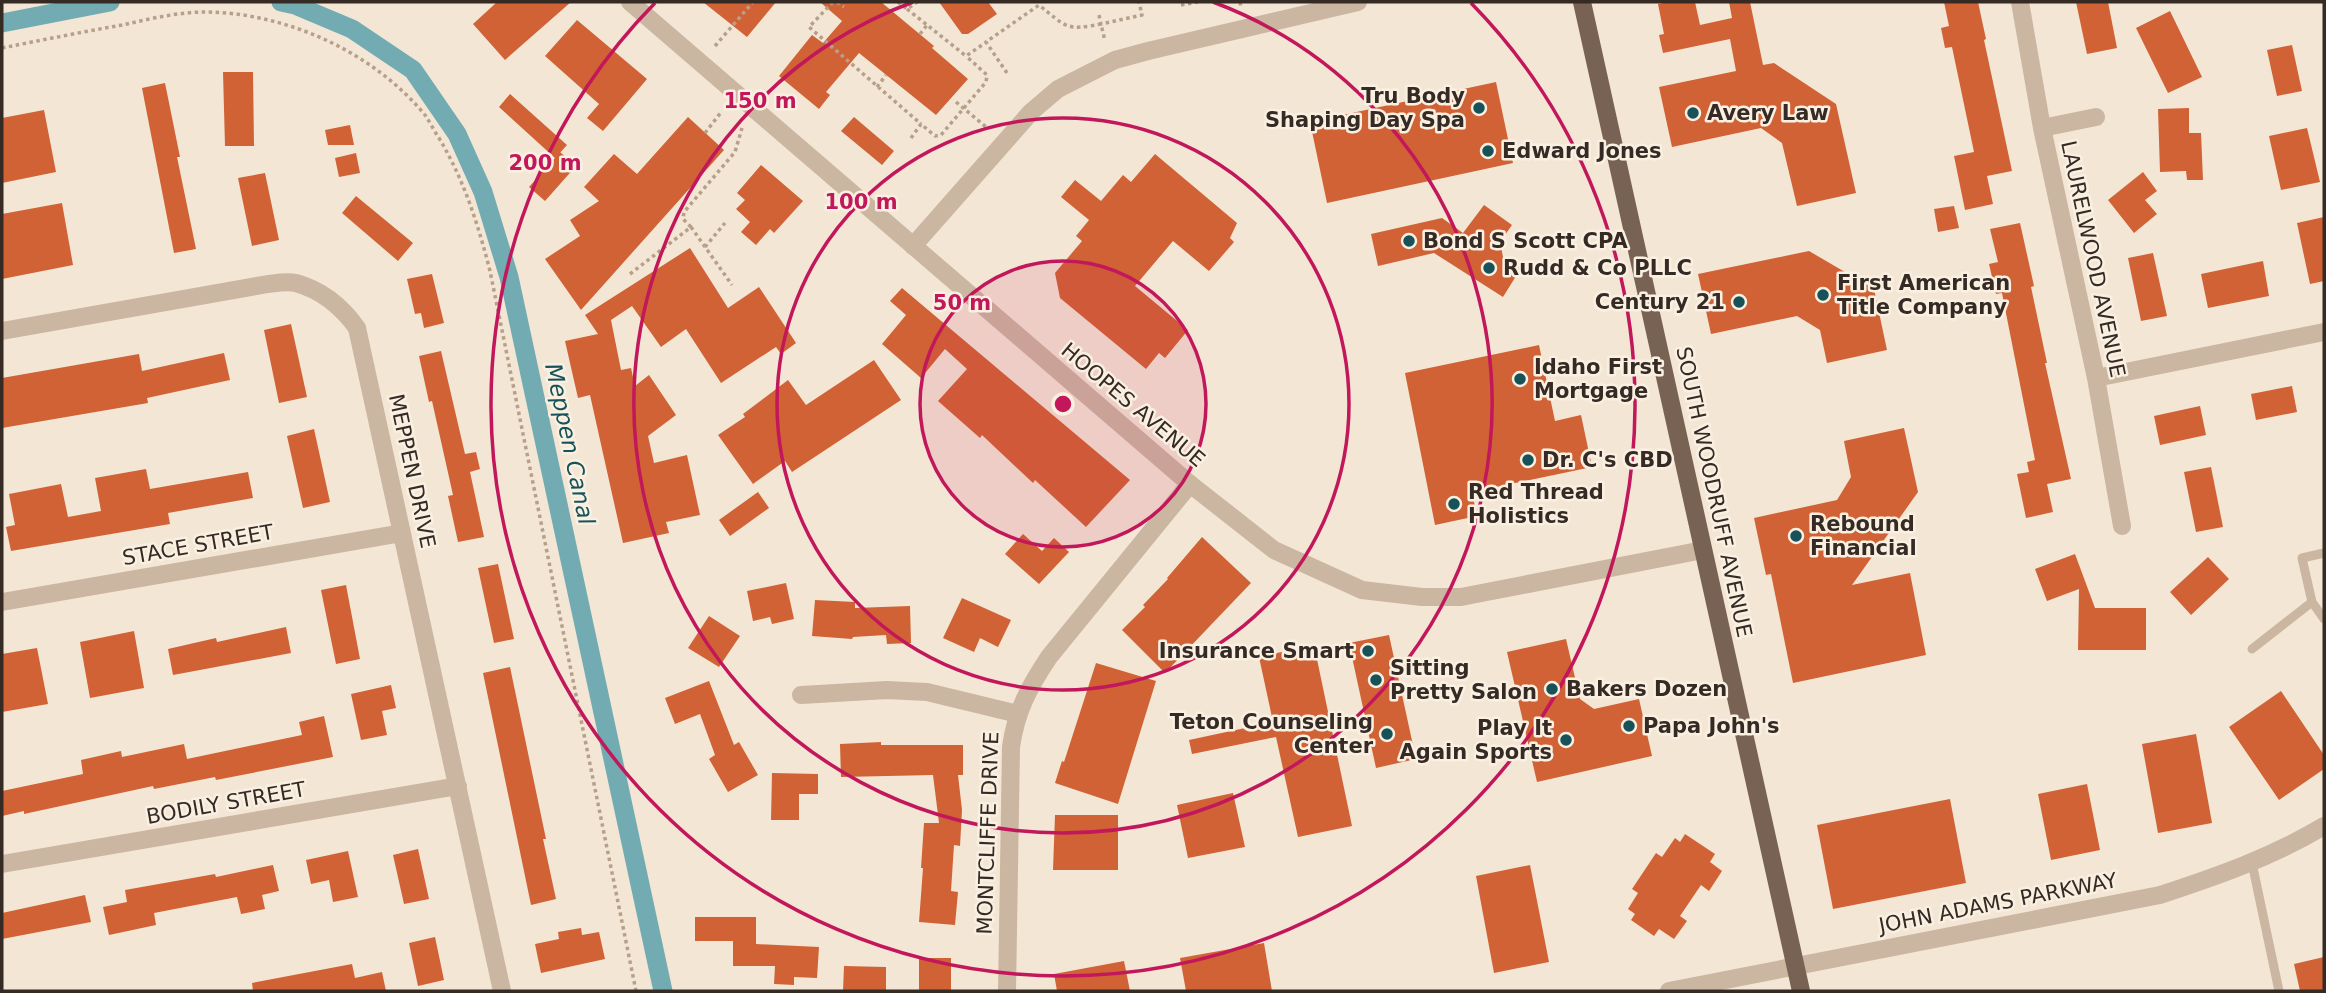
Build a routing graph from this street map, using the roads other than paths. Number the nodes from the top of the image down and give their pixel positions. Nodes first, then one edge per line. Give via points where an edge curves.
1 (630, 2) edge
2 (1358, 2) edge
3 (1582, 2) edge
4 (2020, 2) edge
5 (2096, 117) dead end
6 (2042, 128) junction
7 (913, 246) junction
8 (2, 331) edge
9 (2324, 332) edge
10 (2096, 378) junction
11 (1190, 484) junction
12 (2122, 526) dead end
13 (402, 533) junction
14 (1703, 550) junction
15 (2324, 553) edge
16 (2, 602) edge
17 (2312, 602) junction
18 (2324, 619) edge
19 (2252, 649) dead end
20 (801, 695) dead end
21 (1018, 714) junction
22 (458, 786) junction
23 (2324, 826) edge
24 (2252, 863) junction
25 (2, 864) edge
26 (1796, 967) junction
27 (502, 991) edge
28 (1007, 991) edge
29 (1669, 991) edge
30 (1801, 991) edge
31 (2279, 991) edge

1 - 7 street, HOOPES AVENUE
2 - 7 street via 1126,57 1058,89 1023,121
3 - 14 main road, SOUTH WOODRUFF AVENUE
4 - 6 street, LAURELWOOD AVENUE
5 - 6 street
6 - 10 street, LAURELWOOD AVENUE
7 - 11 street, HOOPES AVENUE
8 - 13 street, MEPPEN DRIVE via 268,284 294,283 325,296 344,310 357,328
9 - 10 street
10 - 12 street, LAURELWOOD AVENUE
11 - 14 street, HOOPES AVENUE via 1274,550 1362,590 1413,597 1461,597
11 - 21 street, MONTCLIFFE DRIVE via 1049,657
13 - 16 street, STACE STREET
13 - 22 street, MEPPEN DRIVE
14 - 26 main road, SOUTH WOODRUFF AVENUE
15 - 17 lane via 2302,558
17 - 18 lane
17 - 19 lane
20 - 21 street via 927,692
21 - 28 street, MONTCLIFFE DRIVE via 1011,747
22 - 25 street, BODILY STREET
22 - 27 street, MEPPEN DRIVE
23 - 24 street, JOHN ADAMS PARKWAY
24 - 26 street, JOHN ADAMS PARKWAY via 2160,895
24 - 31 lane
26 - 29 street, JOHN ADAMS PARKWAY
26 - 30 main road, SOUTH WOODRUFF AVENUE

